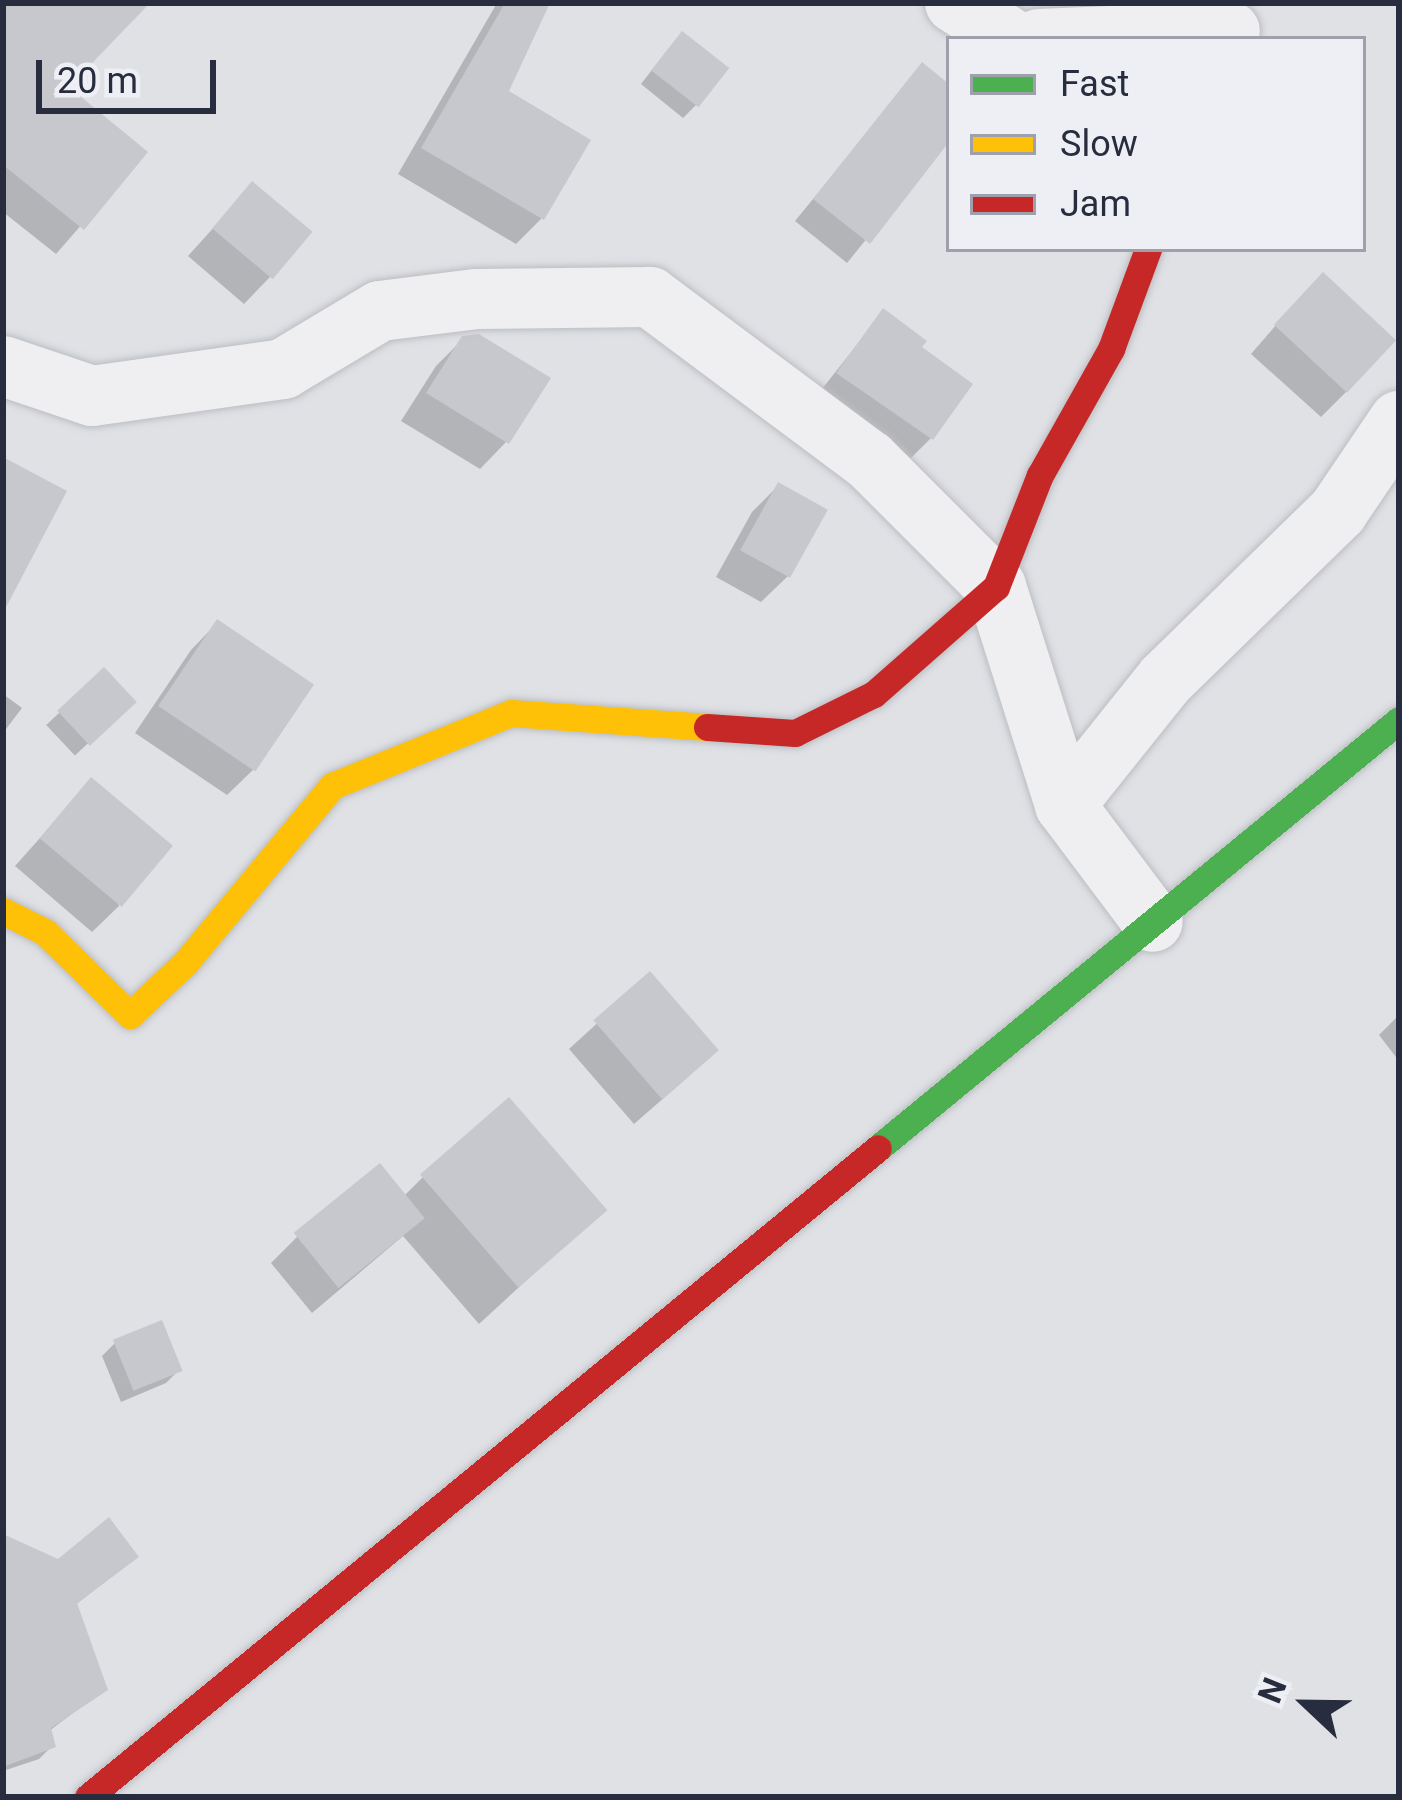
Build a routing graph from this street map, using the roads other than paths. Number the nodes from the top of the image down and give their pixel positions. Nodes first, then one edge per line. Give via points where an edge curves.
1 (955, 3) edge
2 (1237, 24) edge
3 (1007, 36) edge
4 (1079, 36) edge
5 (1147, 252) edge
6 (3, 366) edge
7 (1399, 421) edge
8 (996, 587) junction
9 (1399, 720) edge
10 (1065, 805) junction
11 (3, 911) edge
12 (1153, 922) junction
13 (88, 1797) edge

1 - 3 street
2 - 4 street
5 - 8 street via 1111,349 1040,475
6 - 8 street via 92,396 284,369 380,311 477,299 650,297 869,460
7 - 10 street via 1337,511 1166,679
8 - 10 street
8 - 11 street via 874,694 795,733 511,713 332,786 186,962 130,1015 45,932
9 - 12 street
10 - 12 street
12 - 13 street

